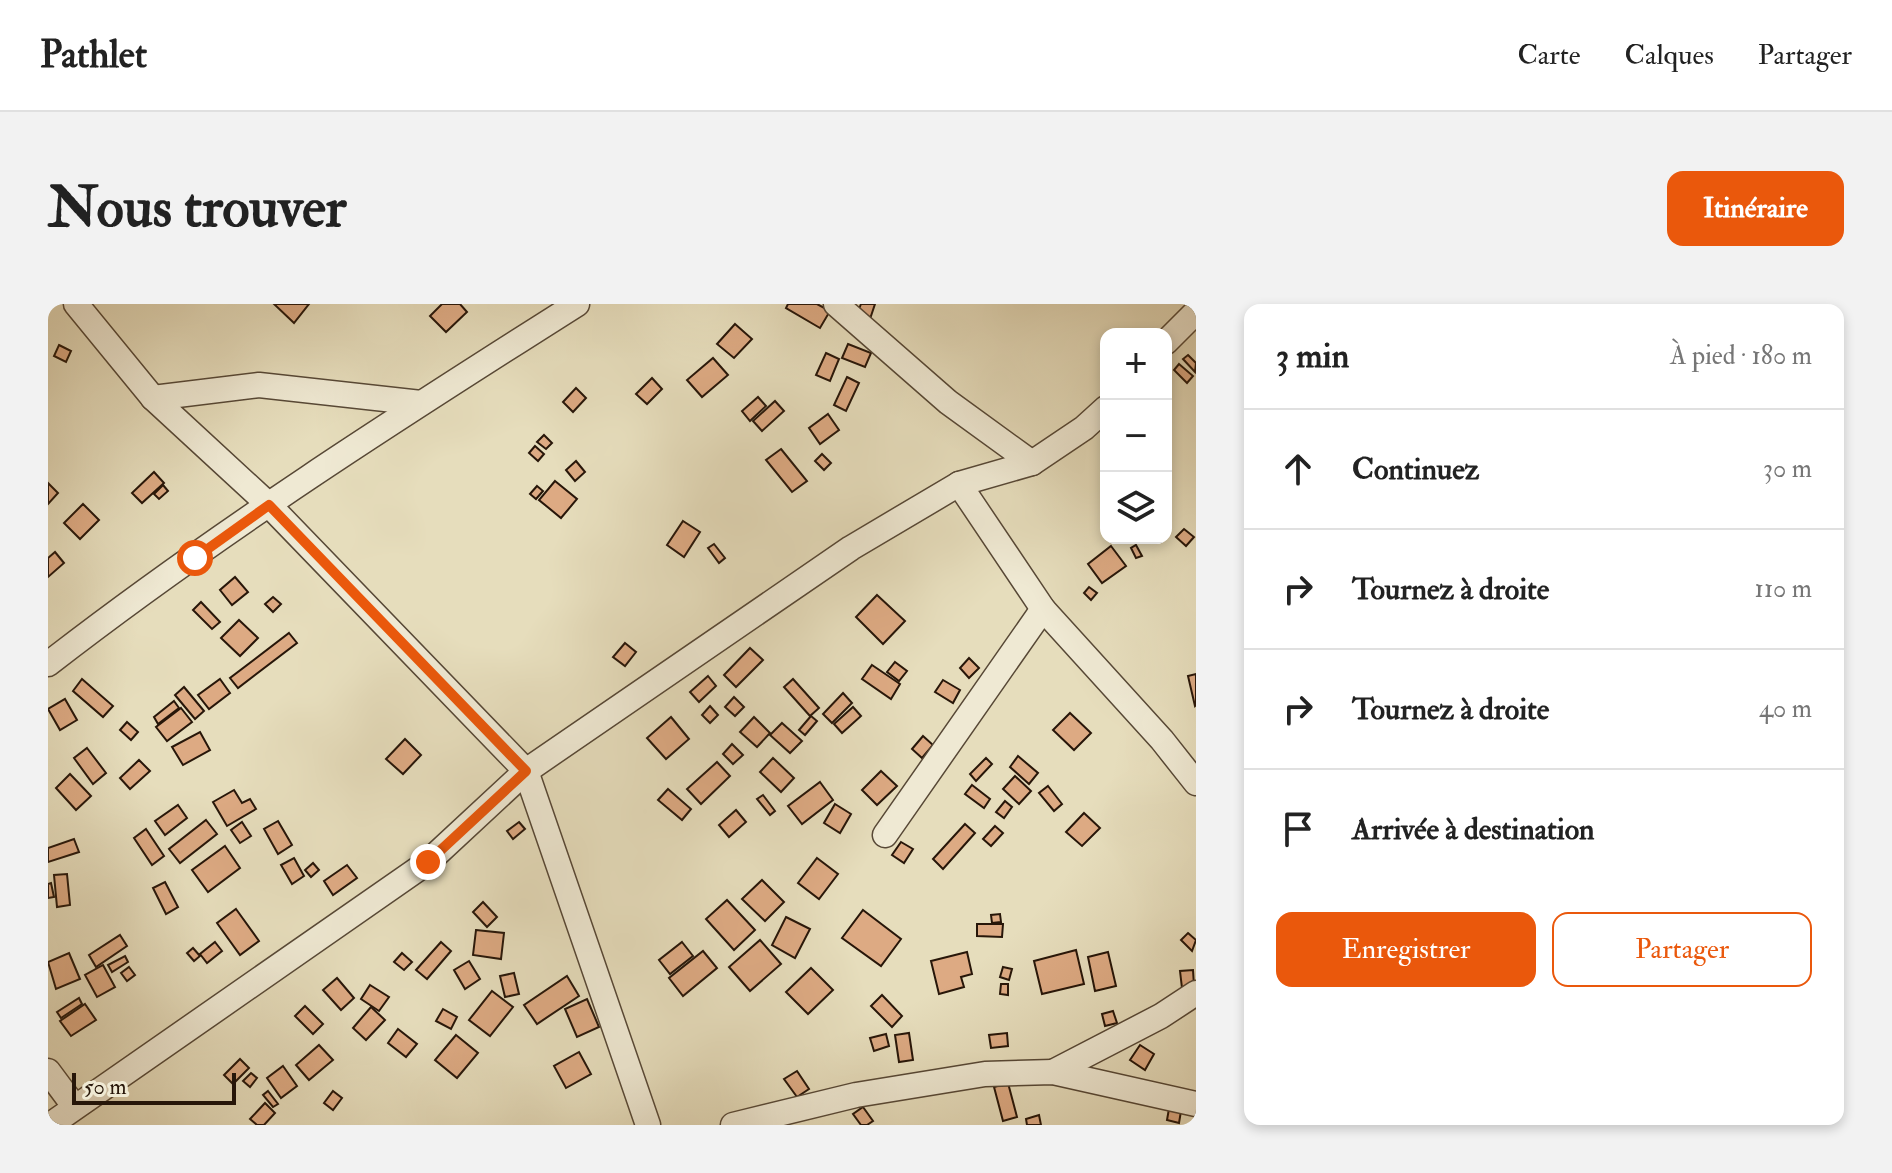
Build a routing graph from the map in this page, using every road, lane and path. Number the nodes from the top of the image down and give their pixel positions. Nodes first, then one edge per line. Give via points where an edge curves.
1 (76, 304) edge
2 (577, 304) edge
3 (836, 304) edge
4 (1196, 312) edge
5 (1172, 336) edge
6 (153, 398) junction
7 (421, 403) junction
8 (1100, 413) edge
9 (1032, 463) junction
10 (959, 484) junction
11 (269, 505) junction
12 (1043, 609) junction
13 (48, 664) edge
14 (526, 771) junction
15 (1196, 783) edge
16 (885, 835) dead end
17 (1196, 993) edge
18 (48, 1071) edge
19 (1053, 1072) junction
20 (1196, 1104) edge
21 (74, 1106) junction
22 (50, 1125) edge
23 (648, 1125) edge
24 (733, 1125) edge

1 - 6 street
2 - 7 street
3 - 9 street via 948,402
4 - 5 street
6 - 7 street via 259,385
6 - 11 street
7 - 11 street
8 - 9 street
9 - 10 street
10 - 12 street
10 - 14 street via 851,548
11 - 13 street
11 - 14 street
12 - 15 street
12 - 16 street
14 - 21 street via 428,862
14 - 23 street
17 - 19 street
18 - 21 street
19 - 20 street
19 - 24 street via 985,1074 856,1095
21 - 22 street

